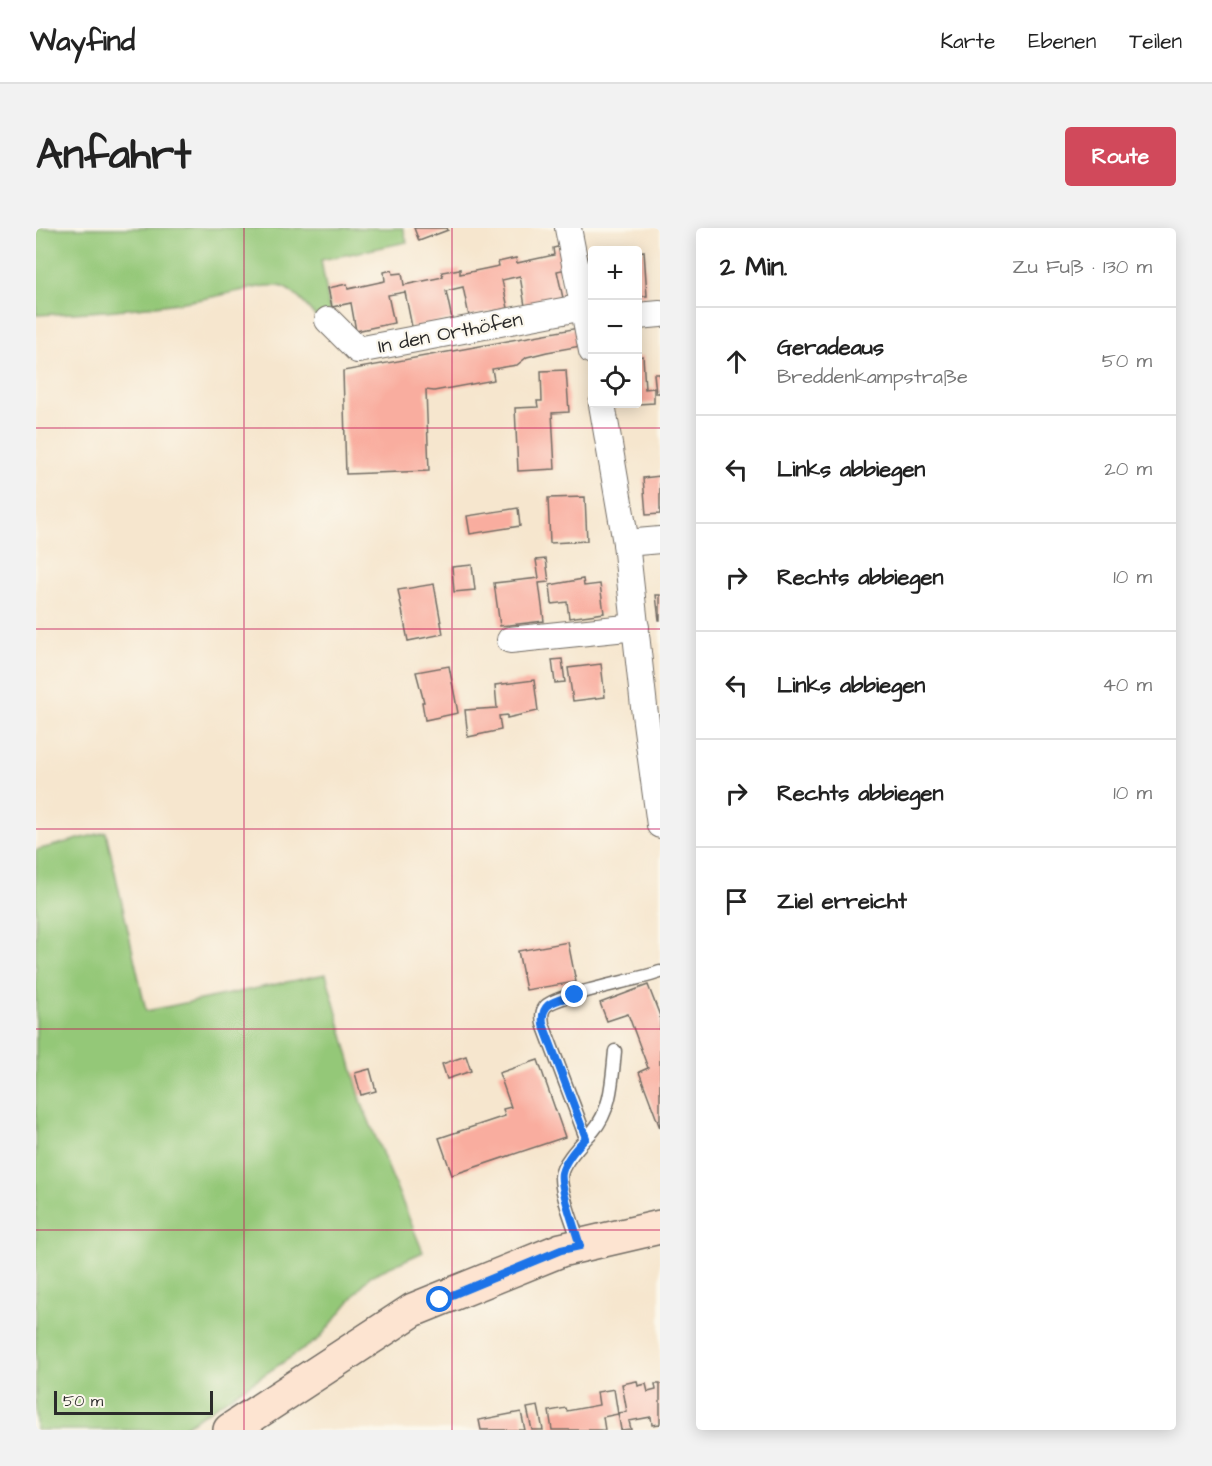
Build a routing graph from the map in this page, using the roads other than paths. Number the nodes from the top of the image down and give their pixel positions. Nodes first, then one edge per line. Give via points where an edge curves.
1 (568, 228) edge
2 (660, 314) edge
3 (588, 316) edge
4 (642, 316) edge
5 (328, 320) dead end
6 (603, 408) edge
7 (660, 540) edge
8 (626, 543) junction
9 (636, 627) junction
10 (510, 640) dead end
11 (660, 825) edge
12 (660, 972) edge
13 (615, 1051) dead end
14 (586, 1138) junction
15 (660, 1227) edge
16 (580, 1246) junction
17 (230, 1430) edge

1 - 3 street
2 - 4 street
3 - 5 street, In den Orthöfen via 358,350
6 - 8 street
7 - 8 street
8 - 9 street
9 - 10 street
9 - 11 street
12 - 14 lane via 551,1002 544,1008 543,1024
13 - 14 lane via 604,1117
14 - 16 lane via 561,1175
15 - 16 street
16 - 17 street via 561,1250 413,1310

